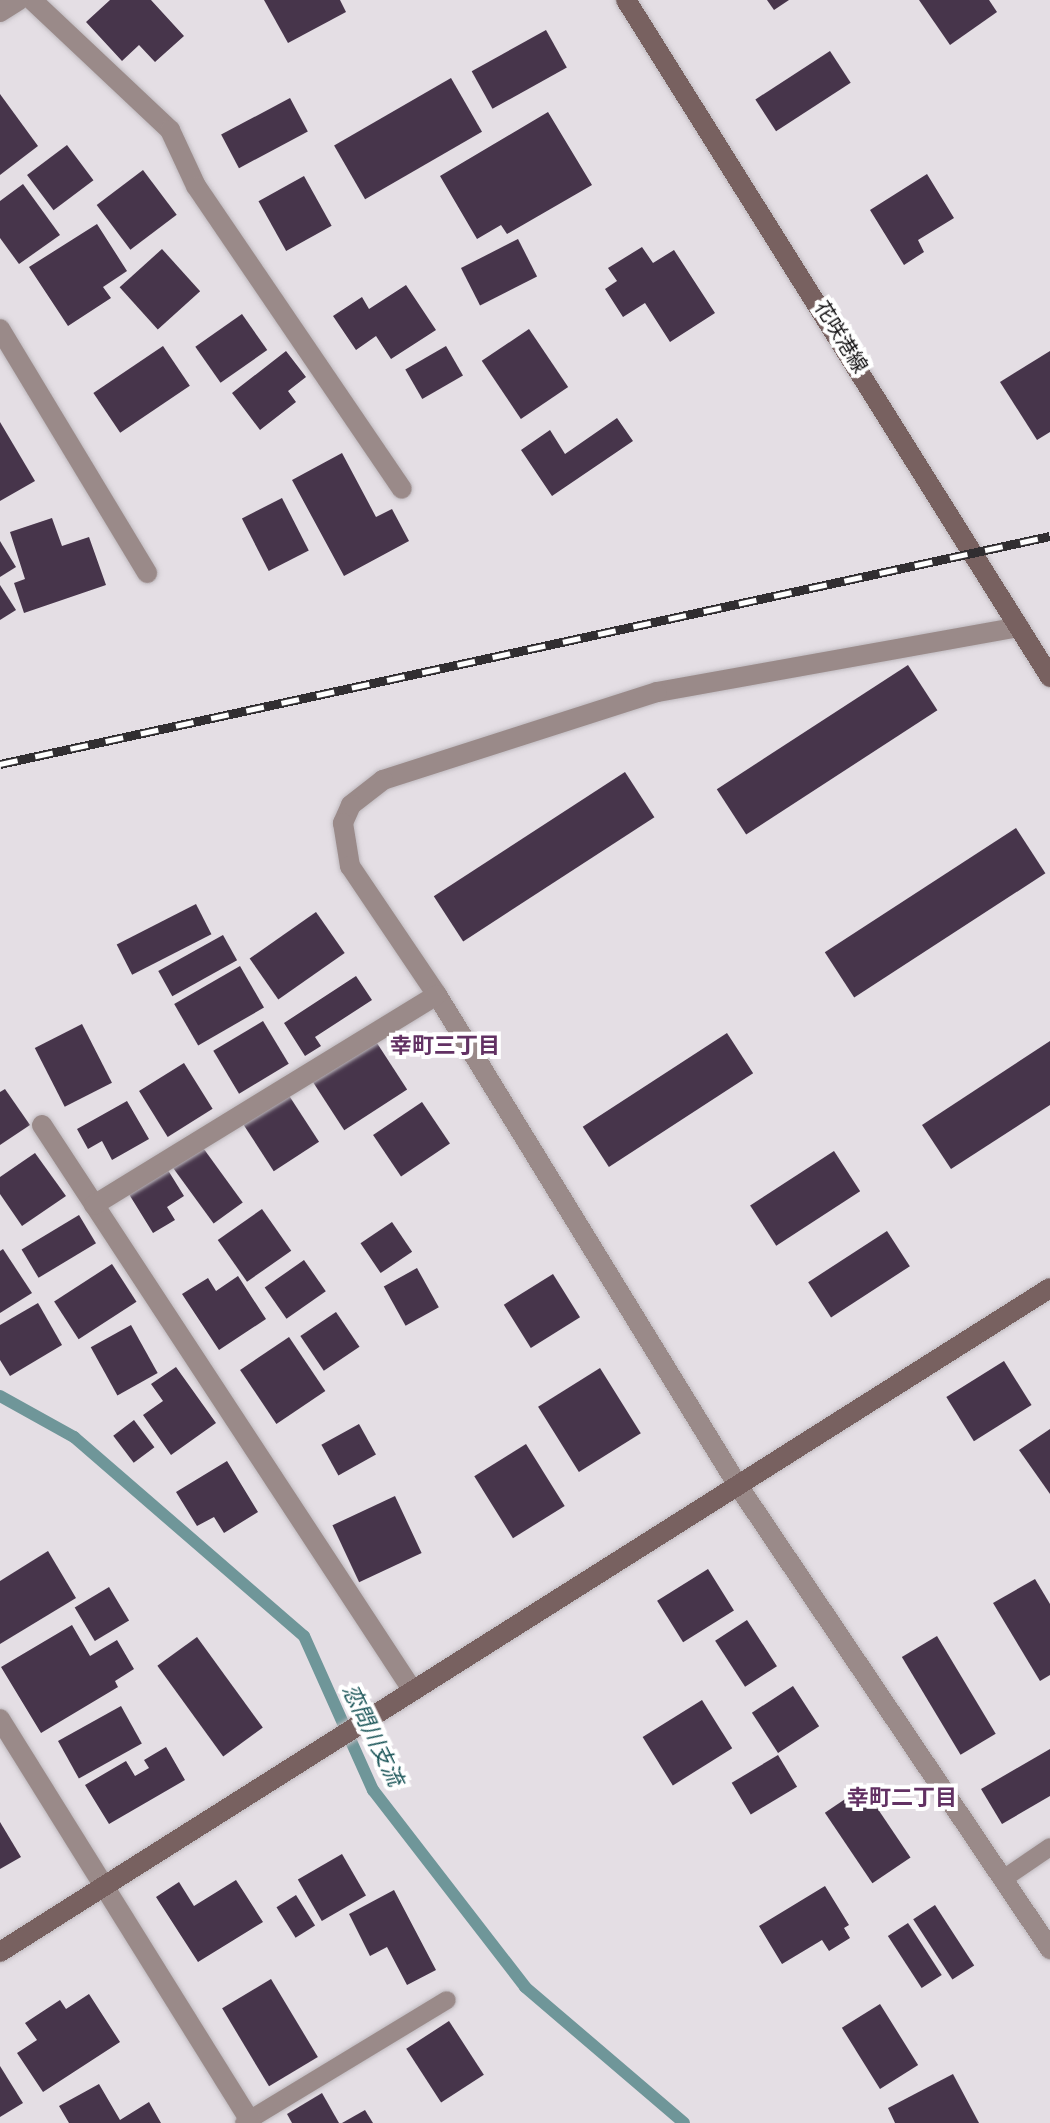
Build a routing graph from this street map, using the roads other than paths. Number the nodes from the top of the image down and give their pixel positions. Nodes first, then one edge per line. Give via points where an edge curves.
1 (19, 0) edge
2 (32, 0) edge
3 (626, 0) edge
4 (0, 12) edge
5 (0, 329) edge
6 (402, 489) dead end
7 (147, 573) dead end
8 (1019, 627) junction
9 (1050, 677) edge
10 (437, 995) junction
11 (42, 1125) dead end
12 (94, 1205) junction
13 (1050, 1288) edge
14 (737, 1484) junction
15 (411, 1688) junction
16 (0, 1719) edge
17 (1050, 1847) edge
18 (1006, 1877) junction
19 (104, 1887) junction
20 (1050, 1949) edge
21 (0, 1952) edge
22 (447, 2000) dead end
23 (248, 2122) edge

1 - 4 street
2 - 6 street via 170,130 196,186
3 - 8 street, 花咲港線
5 - 7 street
8 - 9 street, 花咲港線
8 - 10 street via 657,692 383,780 351,805 343,823 350,866
10 - 12 street
10 - 14 street
11 - 12 street
12 - 15 street
13 - 14 street
14 - 15 street
14 - 18 street
15 - 19 street
16 - 19 street
17 - 18 lane
18 - 20 street
19 - 21 street
19 - 23 street
22 - 23 lane

